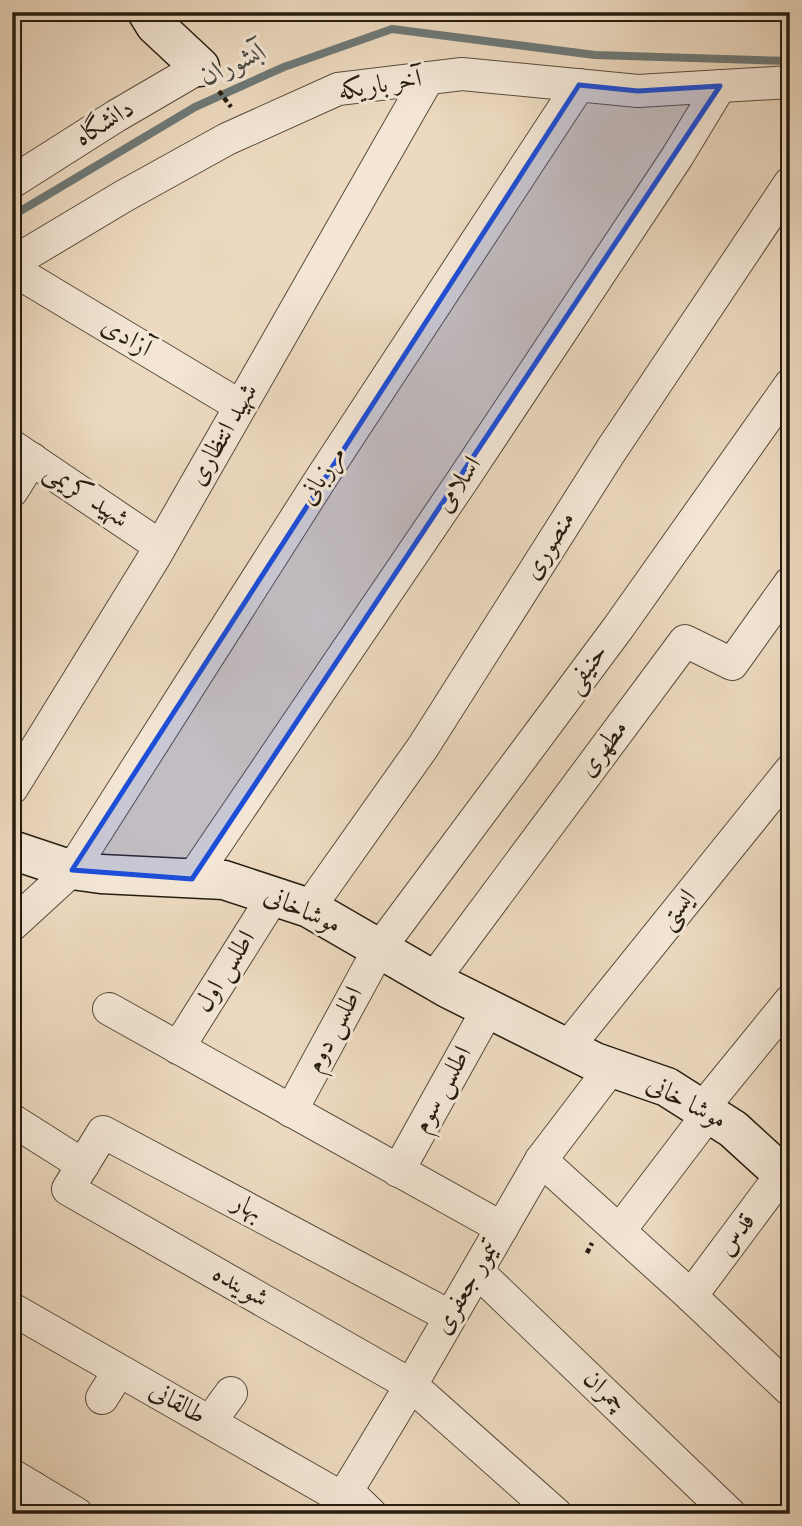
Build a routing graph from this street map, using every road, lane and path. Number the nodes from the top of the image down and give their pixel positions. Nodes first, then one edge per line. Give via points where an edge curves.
1 (147, 12) edge
2 (200, 67) junction
3 (428, 78) junction
4 (790, 82) edge
5 (579, 85) junction
6 (720, 86) junction
7 (248, 129) junction
8 (12, 182) edge
9 (790, 183) edge
10 (14, 271) edge
11 (790, 384) edge
12 (240, 406) junction
13 (22, 452) edge
14 (12, 491) edge
15 (160, 546) junction
16 (790, 583) edge
17 (790, 771) edge
18 (12, 788) edge
19 (12, 850) edge
20 (72, 870) junction
21 (192, 879) junction
22 (291, 902) junction
23 (12, 925) edge
24 (379, 949) junction
25 (433, 979) junction
26 (790, 1001) edge
27 (109, 1009) dead end
28 (488, 1009) junction
29 (178, 1048) junction
30 (567, 1048) junction
31 (611, 1068) junction
32 (291, 1111) junction
33 (705, 1111) junction
34 (12, 1119) edge
35 (541, 1160) junction
36 (398, 1171) junction
37 (75, 1177) junction
38 (786, 1177) edge
39 (502, 1228) junction
40 (620, 1230) junction
41 (477, 1271) junction
42 (691, 1296) junction
43 (12, 1309) edge
44 (449, 1316) junction
45 (119, 1371) junction
46 (411, 1385) junction
47 (790, 1390) edge
48 (231, 1394) dead end
49 (102, 1398) dead end
50 (210, 1422) junction
51 (22, 1481) edge
52 (341, 1501) edge
53 (15, 1514) edge
54 (77, 1514) edge
55 (371, 1514) edge
56 (556, 1514) edge
57 (730, 1514) edge

1 - 2 street
2 - 7 path
2 - 8 street, دانشگاه
3 - 5 street, آخر باریکه via 462,74
3 - 7 street, آخر باریکه via 338,89
3 - 12 street, شهید انتظاری
4 - 6 street, آخر باریکه
5 - 6 street, آخر باریکه via 638,91
5 - 20 street, مرزبانی
6 - 21 street, اسلامی via 462,481
7 - 10 street, آخر باریکه via 124,196
9 - 22 street, منصوری via 610,452 423,747
10 - 12 street, آزادی
11 - 24 street, حنیفی via 618,628
12 - 15 street, شهید انتظاری
13 - 14 street
13 - 15 street, شهید کریمی
15 - 18 street, شهید انتظاری
16 - 25 street, مطهری via 732,664 685,641
17 - 30 street, ایستی
19 - 20 street, موشاخانی
20 - 21 street, موشاخانی
20 - 23 street
21 - 22 street, موشاخانی via 224,880
22 - 24 street, موشاخانی
22 - 29 street, اطلس اول
24 - 25 street, موشاخانی
24 - 32 street, اطلس دوم
25 - 28 street, موشاخانی
26 - 33 street
27 - 29 street
28 - 30 street, موشاخانی
28 - 36 street, اطلس سوم
29 - 32 street
30 - 31 street, موشا خانی
31 - 33 street, موشا خانی via 667,1087
31 - 35 street, تیمور جعفری
32 - 36 street
33 - 38 street, موشا خانی via 733,1129
33 - 40 street
34 - 37 street
35 - 39 street, تیمور جعفری
35 - 40 street
36 - 39 street
37 - 44 street, بهار via 103,1132
37 - 46 street, شوینده
38 - 42 street, قدس
39 - 41 street, تیمور جعفری
40 - 42 street
41 - 44 street, تیمور جعفری
41 - 57 street, چمران
42 - 47 street
43 - 45 street, طالقانی
44 - 46 street, تیمور جعفری
45 - 49 street
45 - 50 street, طالقانی
46 - 52 street, تیمور جعفری
46 - 56 street, شوینده
48 - 50 street
50 - 52 street, طالقانی
51 - 53 street
51 - 54 street
52 - 55 street, طالقانی

